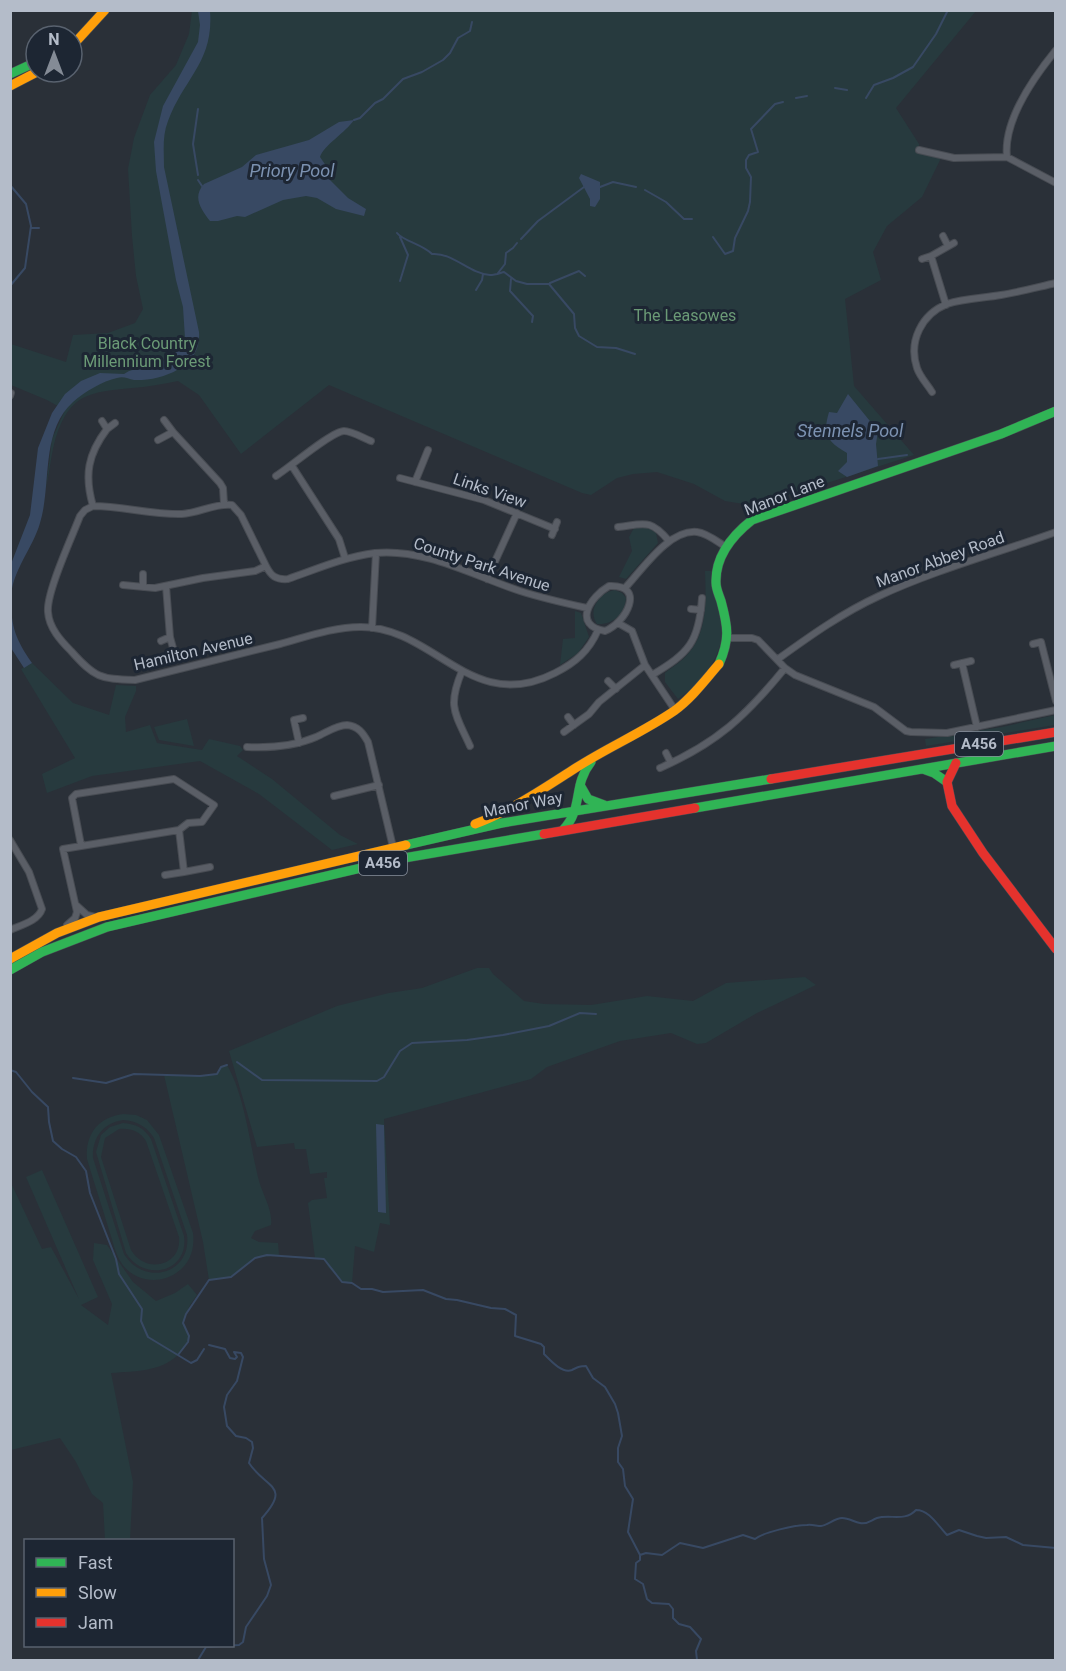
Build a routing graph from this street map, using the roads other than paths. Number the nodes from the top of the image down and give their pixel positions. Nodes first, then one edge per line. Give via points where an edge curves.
1 (95, 10) edge
2 (105, 10) edge
3 (83, 24) edge
4 (84, 33) edge
5 (1056, 50) edge
6 (24, 68) edge
7 (10, 74) edge
8 (24, 79) edge
9 (10, 86) edge
10 (918, 150) dead end
11 (1007, 157) junction
12 (1056, 183) edge
13 (943, 236) dead end
14 (931, 256) junction
15 (922, 260) dead end
16 (1056, 283) edge
17 (946, 304) junction
18 (932, 392) dead end
19 (1056, 411) edge
20 (164, 420) dead end
21 (102, 421) dead end
22 (115, 423) dead end
23 (107, 429) junction
24 (173, 432) junction
25 (158, 440) dead end
26 (371, 441) dead end
27 (428, 450) dead end
28 (292, 466) junction
29 (276, 476) dead end
30 (399, 478) dead end
31 (415, 482) junction
32 (224, 504) junction
33 (93, 506) junction
34 (517, 513) junction
35 (618, 527) dead end
36 (555, 529) dead end
37 (1056, 532) edge
38 (669, 541) junction
39 (726, 547) junction
40 (376, 553) junction
41 (345, 558) junction
42 (266, 566) junction
43 (143, 573) dead end
44 (487, 579) junction
45 (123, 585) dead end
46 (166, 586) junction
47 (143, 587) junction
48 (625, 588) junction
49 (702, 598) dead end
50 (587, 608) junction
51 (691, 609) dead end
52 (701, 610) junction
53 (618, 623) junction
54 (372, 628) junction
55 (598, 630) junction
56 (170, 637) junction
57 (727, 638) junction
58 (161, 641) dead end
59 (1033, 644) dead end
60 (173, 648) dead end
61 (778, 659) junction
62 (971, 662) dead end
63 (962, 663) junction
64 (645, 664) junction
65 (954, 665) dead end
66 (784, 668) junction
67 (462, 672) junction
68 (652, 675) junction
69 (608, 681) dead end
70 (616, 689) junction
71 (1056, 701) edge
72 (675, 710) junction
73 (1056, 710) edge
74 (288, 716) dead end
75 (568, 717) dead end
76 (303, 718) dead end
77 (294, 720) junction
78 (574, 726) junction
79 (977, 727) junction
80 (564, 732) dead end
81 (1056, 732) edge
82 (298, 742) junction
83 (470, 746) dead end
84 (1056, 746) edge
85 (247, 747) dead end
86 (666, 753) dead end
87 (595, 759) junction
88 (671, 763) junction
89 (956, 763) junction
90 (660, 768) dead end
91 (921, 769) junction
92 (566, 775) junction
93 (579, 779) junction
94 (947, 782) junction
95 (379, 785) junction
96 (334, 796) dead end
97 (605, 805) junction
98 (577, 810) junction
99 (179, 830) junction
100 (563, 830) junction
101 (445, 836) junction
102 (10, 840) edge
103 (81, 845) junction
104 (393, 848) junction
105 (210, 867) dead end
106 (184, 872) junction
107 (165, 874) dead end
108 (76, 905) junction
109 (99, 917) junction
110 (10, 930) edge
111 (57, 933) junction
112 (1056, 949) edge
113 (10, 959) edge
114 (10, 970) edge

1 - 3 main road
2 - 4 main road
5 - 11 street via 1022,99 1011,129
6 - 7 main road
8 - 9 main road
10 - 11 street via 954,158
11 - 12 street
13 - 14 street via 951,245
14 - 15 street
14 - 17 street
16 - 17 street
17 - 18 street via 921,324 915,345 917,368
19 - 39 main road, Manor Lane via 1001,434 752,520
20 - 24 street
21 - 23 street
22 - 23 street
23 - 33 street via 90,458
24 - 25 street
24 - 32 street via 220,483
26 - 28 street via 345,431 335,433
27 - 31 street
28 - 29 street
28 - 41 street via 339,539
30 - 31 street, Links View
31 - 34 street, Links View
32 - 33 street via 183,514
32 - 42 street via 232,505 241,515
33 - 54 street, Hamilton Avenue via 80,516 53,587 48,613 50,624 67,647 91,671 107,679 135,680 327,632
34 - 36 street, Links View
34 - 44 street
35 - 38 street via 649,524
37 - 61 street, Manor Abbey Road via 877,597 829,623
38 - 39 street via 697,532
38 - 48 street
39 - 57 main road, Manor Lane via 716,583
40 - 41 street, County Park Avenue
40 - 44 street, County Park Avenue via 425,557
40 - 54 street
41 - 42 street, County Park Avenue via 279,580
42 - 46 street
43 - 47 street
44 - 50 street, County Park Avenue via 552,601
45 - 47 street
46 - 47 street
46 - 56 street
48 - 50 street via 609,586
48 - 53 street via 630,604
49 - 52 street
50 - 55 street via 587,620
51 - 52 street
52 - 68 street via 700,625 683,654
53 - 55 street via 605,631
53 - 64 street via 632,631
54 - 67 street, Hamilton Avenue via 419,645
55 - 67 street, Hamilton Avenue via 593,643 577,660 537,680 492,683
56 - 58 street
56 - 60 street
57 - 61 street via 758,640
57 - 72 main road, Manor Lane via 719,664
59 - 71 street via 1044,641
61 - 66 street
62 - 63 street
63 - 65 street
63 - 79 street
64 - 68 street
64 - 70 street
66 - 79 street via 874,707 906,731 947,733
66 - 88 street via 722,735
67 - 83 street via 454,690 453,710
68 - 72 street
69 - 70 street
70 - 78 street
72 - 87 main road, Manor Lane
73 - 79 street
74 - 77 street
75 - 78 street
76 - 77 street
77 - 82 street
78 - 80 street
81 - 97 main road, Manor Way / A456
82 - 85 street
82 - 95 street via 339,726 361,730
84 - 89 main road, Manor Way / A456
86 - 88 street
87 - 92 main road, Manor Lane
87 - 93 main road, Manor Lane
88 - 90 street
89 - 91 main road, Manor Way / A456
89 - 94 main road
91 - 94 main road
91 - 100 main road, Manor Way / A456
92 - 93 main road
92 - 101 main road, Manor Lane via 499,815
93 - 97 main road via 587,800
93 - 98 main road
94 - 112 main road via 952,806
95 - 96 street via 344,789
95 - 104 street
97 - 98 main road, Manor Way / A456
98 - 100 main road
98 - 101 main road, Manor Way / A456
99 - 103 street
99 - 103 street via 188,823 202,822 214,806 174,779 87,792 72,798
99 - 106 street
100 - 114 main road, Manor Way / A456 via 405,858 117,924 51,947
101 - 104 main road, Manor Way / A456
102 - 110 street via 29,872 42,909 35,919
103 - 108 street via 63,849
104 - 109 main road, Manor Way / A456
105 - 106 street
106 - 107 street
108 - 109 street via 87,915
108 - 111 street via 75,918
109 - 111 main road, Manor Way / A456
111 - 113 main road, Manor Way / A456

